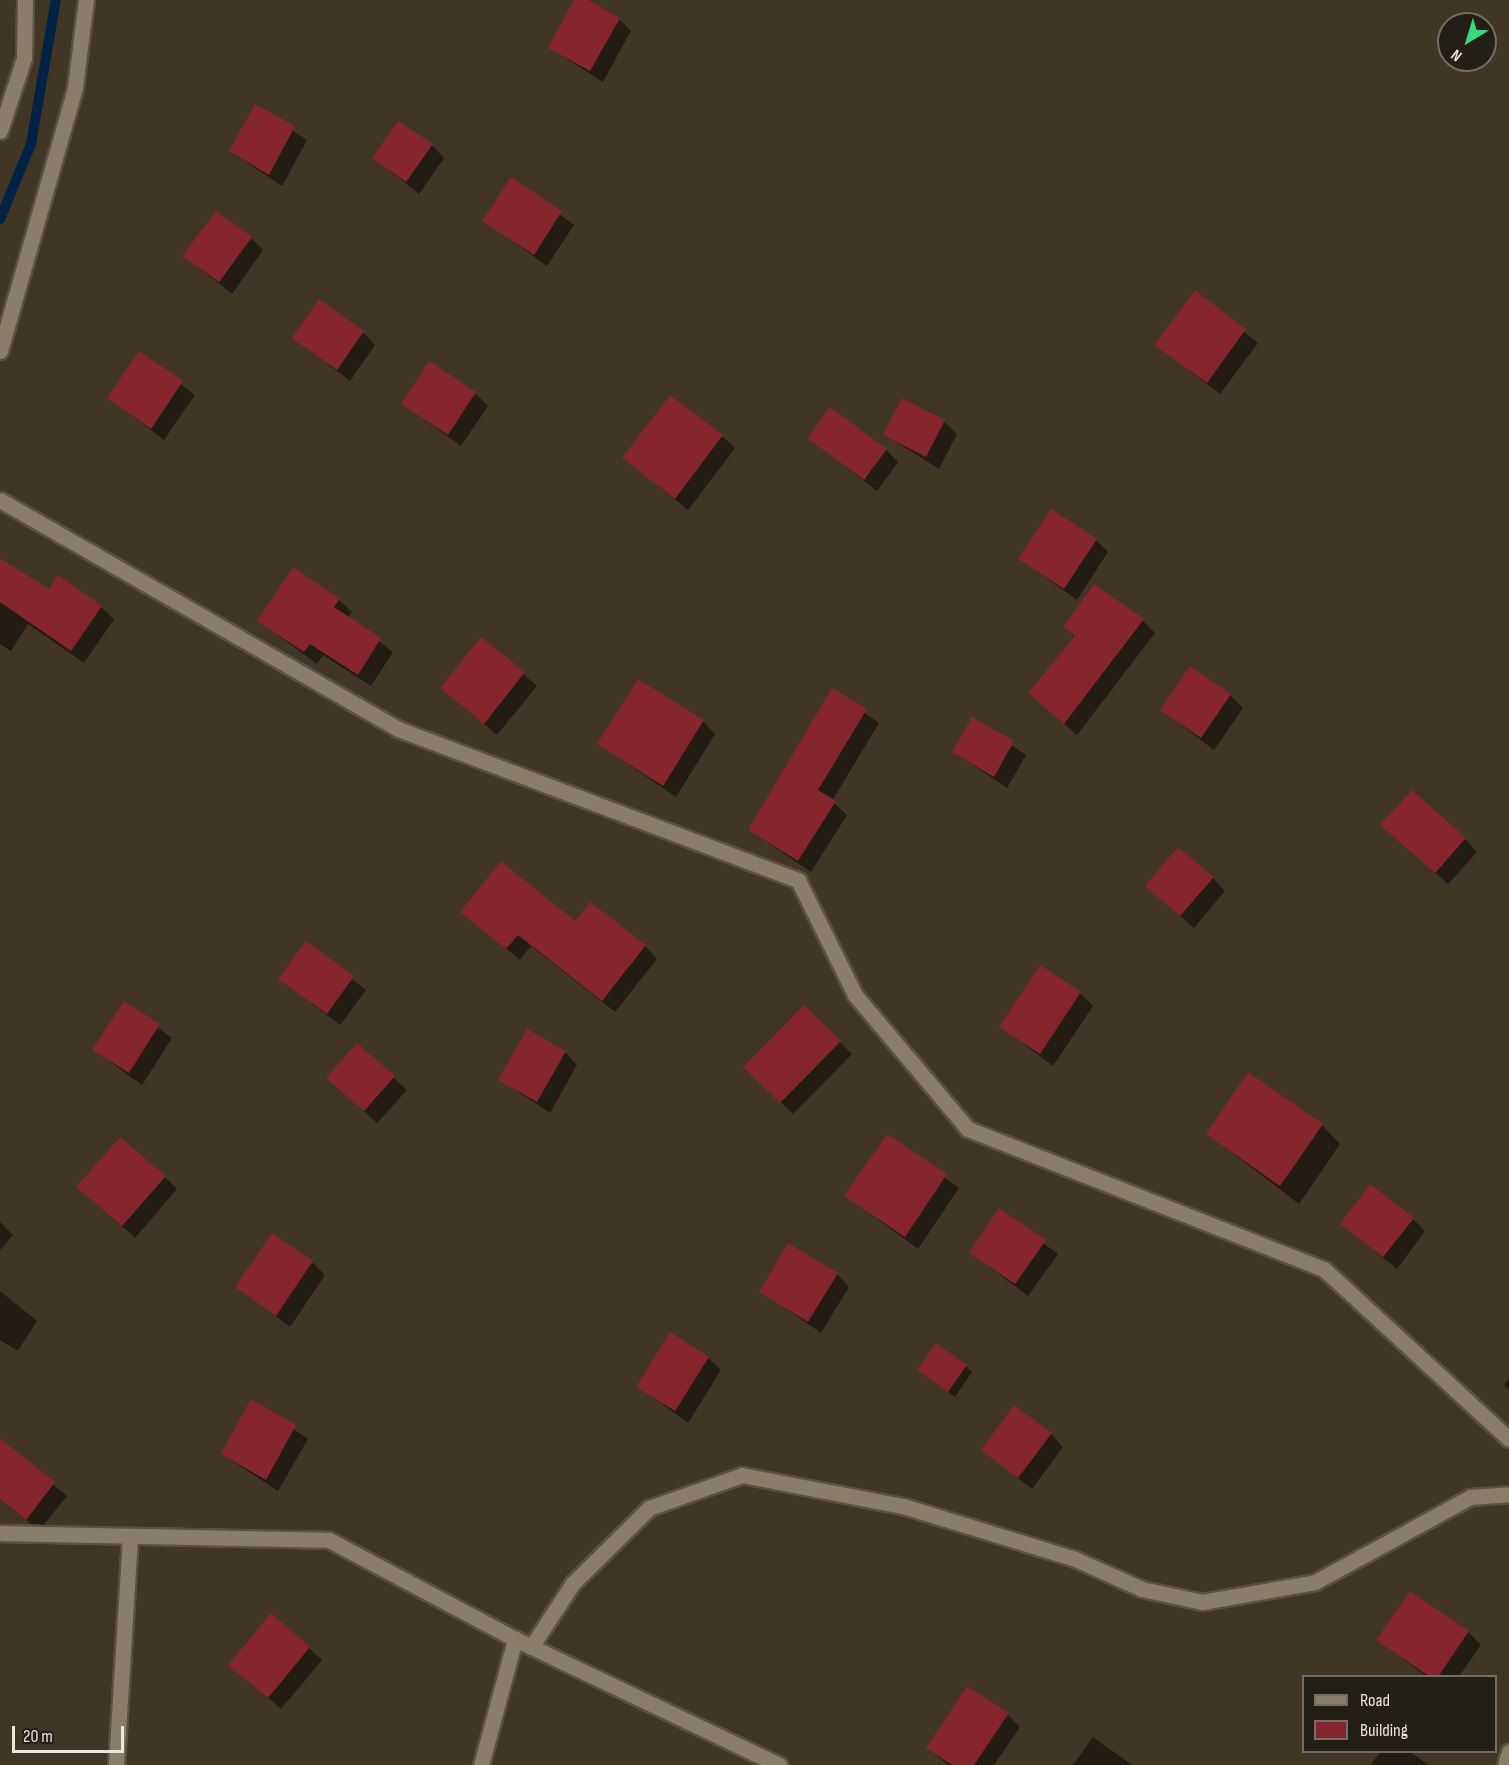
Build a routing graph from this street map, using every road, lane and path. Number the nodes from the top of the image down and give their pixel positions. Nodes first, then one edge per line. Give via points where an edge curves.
1 (26, 0) edge
2 (86, 0) edge
3 (0, 131) edge
4 (0, 351) edge
5 (0, 500) edge
6 (1509, 1439) edge
7 (1509, 1494) edge
8 (0, 1533) edge
9 (130, 1539) junction
10 (515, 1639) junction
11 (531, 1647) junction
12 (1509, 1752) edge
13 (116, 1765) edge
14 (481, 1765) edge
15 (779, 1765) edge
16 (1505, 1765) edge

1 - 3 street via 24,58
2 - 4 street via 75,87
5 - 6 street via 398,729 798,880 855,995 968,1129 1324,1269
7 - 11 street via 1470,1497 1315,1582 1202,1602 1142,1589 1075,1559 903,1506 742,1475 649,1508 573,1583
8 - 9 street
9 - 10 street via 329,1540
9 - 13 street
10 - 11 street
10 - 14 street
11 - 15 street
12 - 16 street

